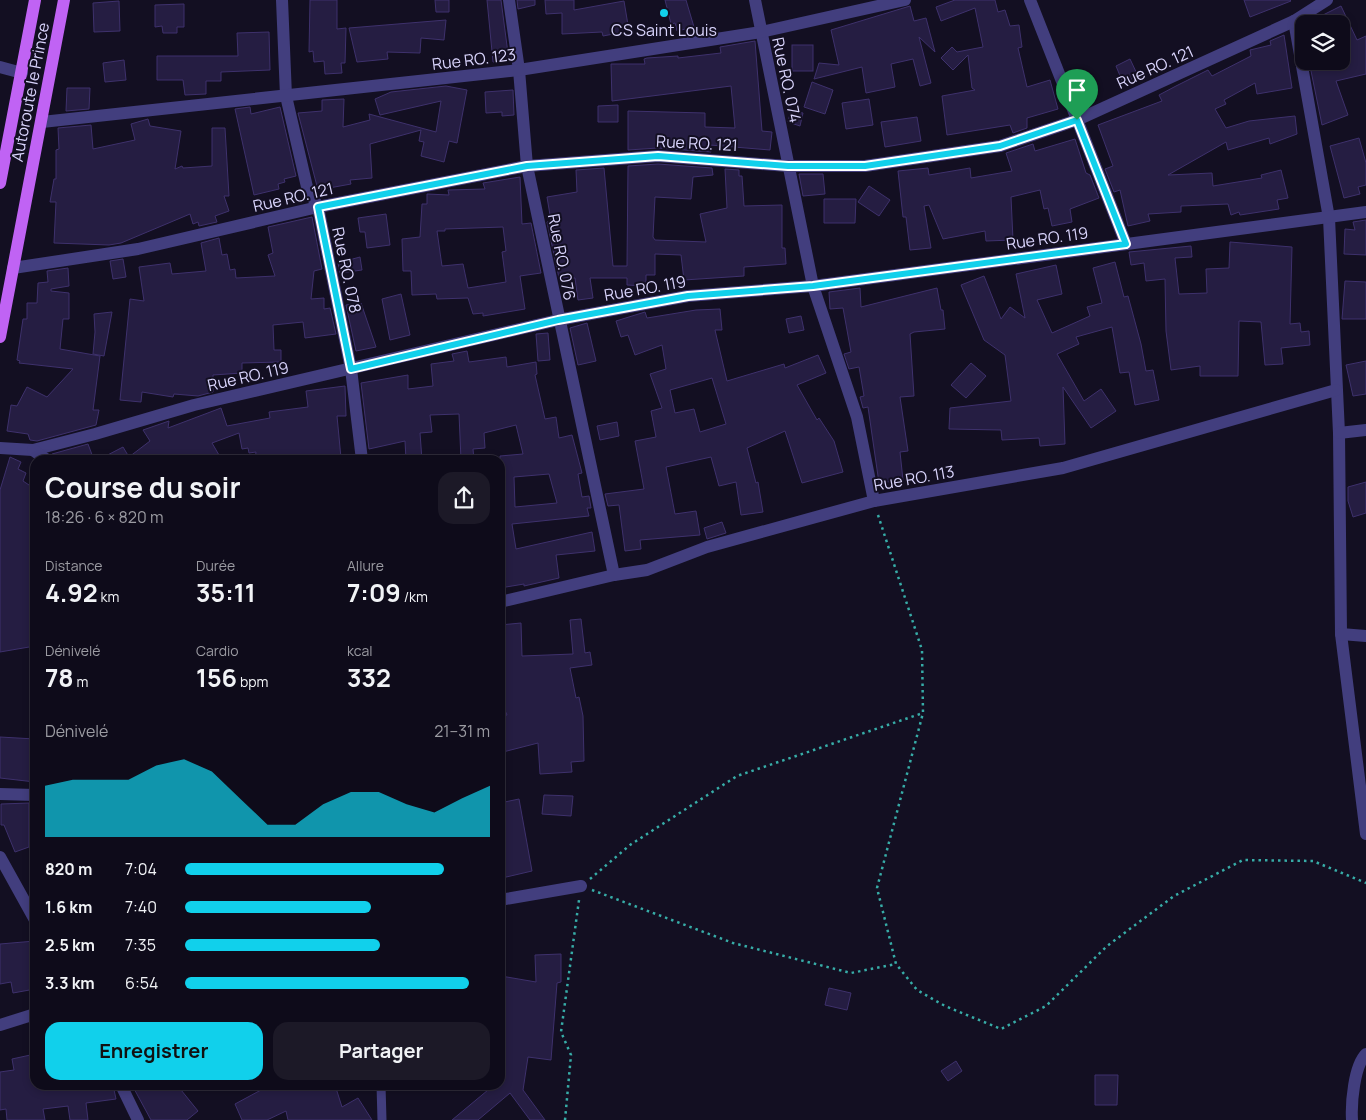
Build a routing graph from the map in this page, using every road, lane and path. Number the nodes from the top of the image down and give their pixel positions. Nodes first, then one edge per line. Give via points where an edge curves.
1 (35, 0) edge
2 (64, 0) edge
3 (282, 0) edge
4 (509, 0) edge
5 (755, 0) edge
6 (906, 0) edge
7 (1030, 0) edge
8 (1327, 0) edge
9 (1311, 4) edge
10 (1294, 22) junction
11 (761, 32) junction
12 (0, 67) edge
13 (519, 70) junction
14 (22, 74) junction
15 (286, 96) junction
16 (1077, 120) junction
17 (42, 122) junction
18 (527, 166) junction
19 (788, 166) junction
20 (0, 183) edge
21 (318, 207) junction
22 (1366, 212) edge
23 (1329, 218) junction
24 (1126, 244) junction
25 (13, 268) junction
26 (813, 286) junction
27 (558, 320) junction
28 (0, 337) edge
29 (351, 369) junction
30 (1336, 390) junction
31 (1366, 430) edge
32 (1339, 433) junction
33 (0, 448) edge
34 (33, 450) junction
35 (40, 455) edge
36 (361, 455) edge
37 (874, 502) junction
38 (614, 575) junction
39 (505, 601) edge
40 (1341, 634) junction
41 (1366, 636) edge
42 (923, 713) junction
43 (0, 794) edge
44 (30, 794) edge
45 (1366, 834) edge
46 (0, 857) edge
47 (1366, 883) edge
48 (581, 886) junction
49 (505, 899) edge
50 (30, 911) edge
51 (896, 964) junction
52 (30, 1015) edge
53 (0, 1024) edge
54 (1366, 1054) edge
55 (123, 1090) edge
56 (382, 1090) edge
57 (138, 1120) edge
58 (382, 1120) edge
59 (565, 1120) edge
60 (1352, 1120) edge

1 - 14 main road, Autoroute le Prince
2 - 17 main road, Autoroute le Prince
3 - 15 street, Rue RO. 078
4 - 13 street, Rue RO. 076
5 - 11 street, Rue RO. 074
6 - 11 street, Rue RO. 123
7 - 16 street
8 - 9 street, Rue RO. 121
9 - 10 street, Rue RO. 121
10 - 16 street, Rue RO. 121
10 - 23 street
11 - 13 street, Rue RO. 123
11 - 19 street, Rue RO. 074
12 - 14 street
13 - 15 street, Rue RO. 123
13 - 18 street, Rue RO. 076
14 - 20 main road, Autoroute le Prince
15 - 17 street, Rue RO. 123
15 - 21 street, Rue RO. 078 via 307,187
16 - 19 street, Rue RO. 121 via 1000,146 865,166
16 - 24 street
17 - 25 main road, Autoroute le Prince
18 - 19 street, Rue RO. 121 via 658,156
18 - 21 street, Rue RO. 121
18 - 27 street, Rue RO. 076
19 - 26 street, Rue RO. 074
21 - 25 street, Rue RO. 121 via 138,249
21 - 29 street, Rue RO. 078
22 - 23 street, Rue RO. 119
23 - 24 street, Rue RO. 119
23 - 30 street
24 - 26 street, Rue RO. 119
25 - 28 main road, Autoroute le Prince
26 - 27 street, Rue RO. 119 via 688,296
26 - 37 street, Rue RO. 074 via 857,417
27 - 29 street, Rue RO. 119
27 - 38 street, Rue RO. 076
29 - 34 street, Rue RO. 119 via 194,405
29 - 36 street, Rue RO. 078
30 - 32 street
30 - 37 street, Rue RO. 113 via 1063,468
31 - 32 street
32 - 40 street
33 - 34 street, Rue RO. 119
34 - 35 street
37 - 38 street, Rue RO. 113 via 707,548 647,570
37 - 42 path via 922,650
38 - 39 street, Rue RO. 113
40 - 41 street
40 - 45 street
42 - 48 path via 737,776 630,845
42 - 51 path via 877,888
43 - 44 street
46 - 50 street
47 - 51 path via 1312,861 1243,860 1174,896 1107,946 1046,1006 1001,1029 945,1006 917,990
48 - 49 street
48 - 51 path via 733,943 842,971 851,973
48 - 59 path via 561,1032 570,1055
52 - 53 street
54 - 60 street via 1360,1060
55 - 57 street
56 - 58 lane

